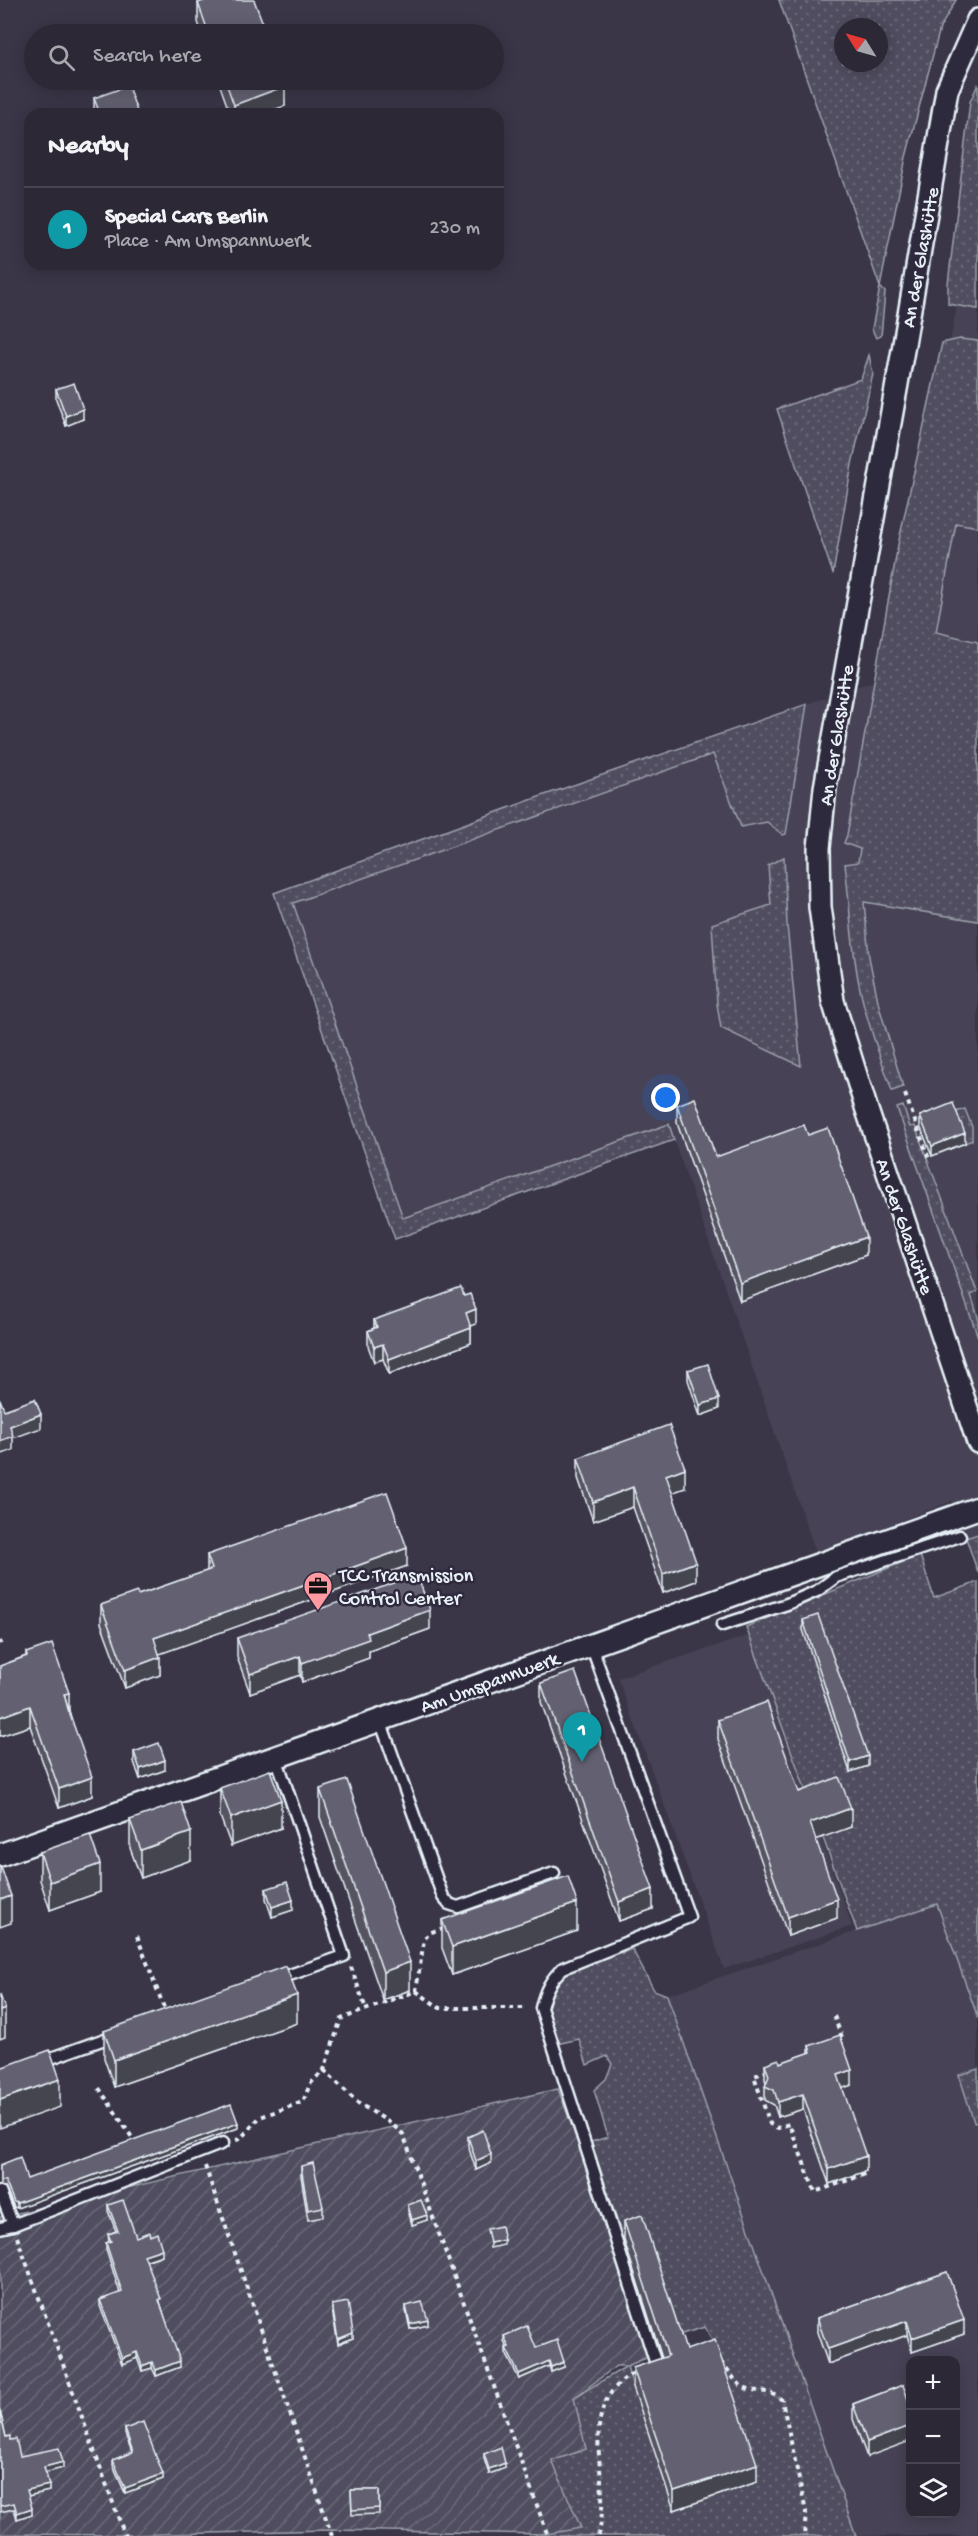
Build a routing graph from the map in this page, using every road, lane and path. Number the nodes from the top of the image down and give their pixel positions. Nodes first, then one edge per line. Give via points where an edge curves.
1 (978, 20) edge
2 (905, 1094) dead end
3 (929, 1160) dead end
4 (978, 1442) edge
5 (978, 1508) edge
6 (960, 1536) dead end
7 (722, 1625) dead end
8 (591, 1645) junction
9 (380, 1720) junction
10 (276, 1757) junction
11 (0, 1855) edge
12 (554, 1873) dead end
13 (448, 1926) edge
14 (137, 1936) dead end
15 (344, 1956) junction
16 (267, 1983) edge
17 (416, 1992) junction
18 (542, 2008) junction
19 (366, 2009) junction
20 (834, 2016) dead end
21 (168, 2017) edge
22 (126, 2031) edge
23 (839, 2046) edge
24 (32, 2065) edge
25 (775, 2069) edge
26 (324, 2070) junction
27 (99, 2088) dead end
28 (223, 2143) joint
29 (201, 2154) junction
30 (868, 2173) dead end
31 (147, 2174) junction
32 (0, 2192) edge
33 (13, 2225) junction
34 (0, 2228) edge
35 (716, 2356) edge
36 (655, 2361) joint
37 (125, 2536) edge
38 (332, 2536) edge
39 (548, 2536) edge
40 (598, 2536) edge
41 (804, 2536) edge

1 - 4 street, An der Glashütte via 947,90 825,788 819,848 820,907 833,1001
2 - 3 path
5 - 8 street, Am Umspannwerk
6 - 7 lane via 836,1577 818,1591
8 - 9 street, Am Umspannwerk
8 - 18 lane via 689,1917 563,1968 552,1977
9 - 10 street, Am Umspannwerk
9 - 12 lane via 446,1901 458,1907
10 - 11 street, Am Umspannwerk
10 - 15 lane
13 - 17 path via 429,1933 424,1940
14 - 21 path
15 - 16 lane
15 - 19 path
17 - 18 path via 440,2008
17 - 19 path
18 - 36 lane
19 - 26 path via 341,2019
20 - 23 path via 843,2040
22 - 24 lane
25 - 30 path via 754,2076 770,2124 778,2128 789,2124 814,2192
26 - 28 path via 310,2084 303,2102 260,2117 240,2139
26 - 39 path via 358,2103 403,2134
27 - 31 path via 133,2139
28 - 29 lane
29 - 31 lane
29 - 38 path
31 - 33 lane
32 - 33 lane
33 - 34 lane
33 - 37 path
35 - 41 path via 735,2382 746,2389 771,2392 782,2400 806,2512
36 - 40 path via 613,2390 601,2412 597,2434 603,2483

